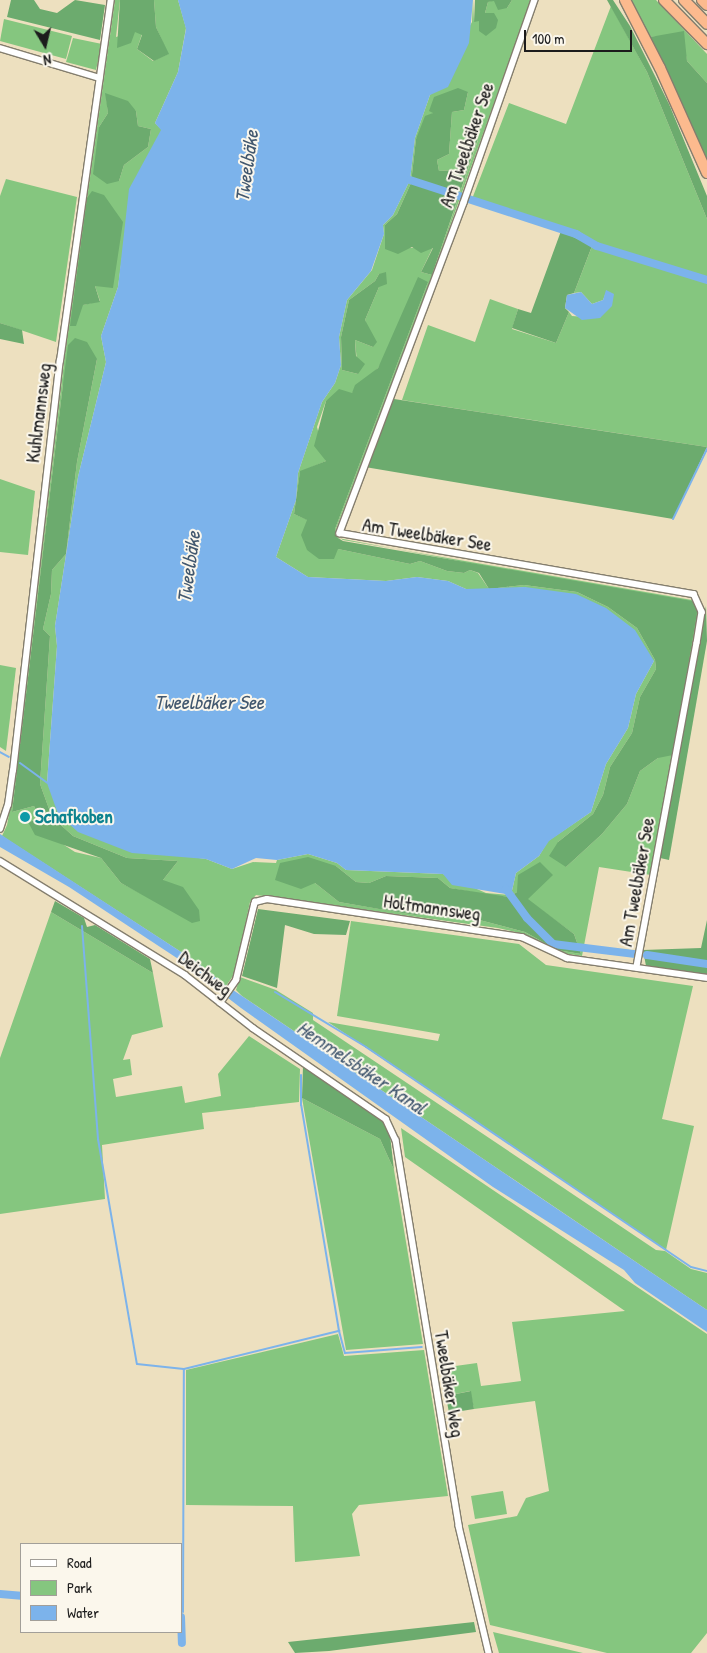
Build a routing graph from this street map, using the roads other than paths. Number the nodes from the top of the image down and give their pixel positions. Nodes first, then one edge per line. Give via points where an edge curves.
1 (112, 0) edge
2 (535, 0) edge
3 (625, 0) edge
4 (664, 0) edge
5 (684, 0) edge
6 (702, 0) edge
7 (707, 6) edge
8 (707, 24) edge
9 (707, 44) edge
10 (0, 48) edge
11 (100, 78) junction
12 (707, 173) edge
13 (1, 828) edge
14 (0, 861) edge
15 (637, 968) junction
16 (707, 978) edge
17 (220, 1003) junction
18 (386, 1119) joint
19 (490, 1653) edge

1 - 11 street, Kuhlmannsweg
2 - 15 street, Am Tweelbäker See via 464,203 340,534 694,594 702,612
3 - 12 highway via 660,68
4 - 9 highway
5 - 8 highway
6 - 7 highway
10 - 11 street
11 - 13 street, Kuhlmannsweg via 60,361 13,771
14 - 17 street, Deichweg via 185,975
15 - 16 street, Holtmannsweg
15 - 17 street, Holtmannsweg via 566,958 522,937 267,899 254,905 236,980
17 - 18 street, Deichweg
18 - 19 street, Tweelbäker Weg via 396,1140 459,1526

